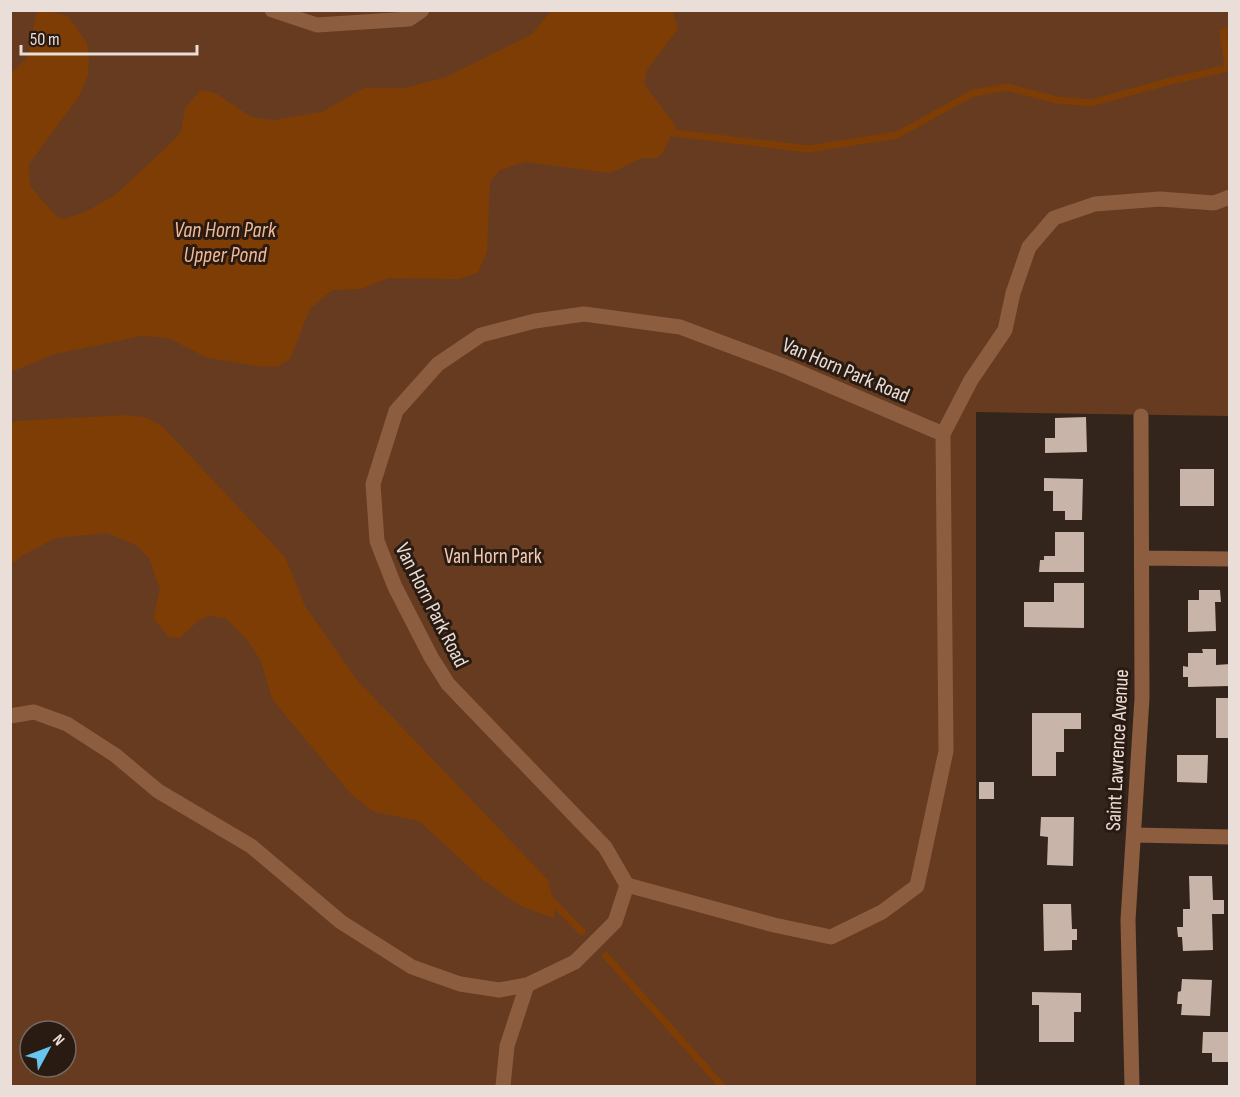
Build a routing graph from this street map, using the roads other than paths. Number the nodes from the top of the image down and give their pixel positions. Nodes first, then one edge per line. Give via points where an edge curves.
1 (272, 10) edge
2 (422, 10) edge
3 (1230, 197) edge
4 (1141, 416) dead end
5 (943, 435) junction
6 (1142, 558) junction
7 (1230, 559) edge
8 (10, 716) edge
9 (1134, 835) junction
10 (1230, 837) edge
11 (627, 885) junction
12 (527, 985) junction
13 (503, 1086) edge
14 (1132, 1086) edge

1 - 2 street via 317,25 409,19
3 - 5 street via 1214,203 1160,200 1095,204 1054,218 1029,247 1005,330 971,380
4 - 6 street, Saint Lawrence Avenue
5 - 11 street via 946,751 917,886 882,912 831,937
5 - 11 street, Van Horn Park Road via 789,368 680,327 584,314 481,335 438,364 396,411 373,484 377,542 395,587 448,684 605,847
6 - 7 street
6 - 9 street, Saint Lawrence Avenue via 1142,698
8 - 12 street via 34,712 68,724 115,755 158,791 251,846 341,922 412,967 460,984 498,990
9 - 10 street
9 - 14 street, Saint Lawrence Avenue via 1128,920
11 - 12 street via 615,922 575,962
12 - 13 street via 507,1046

